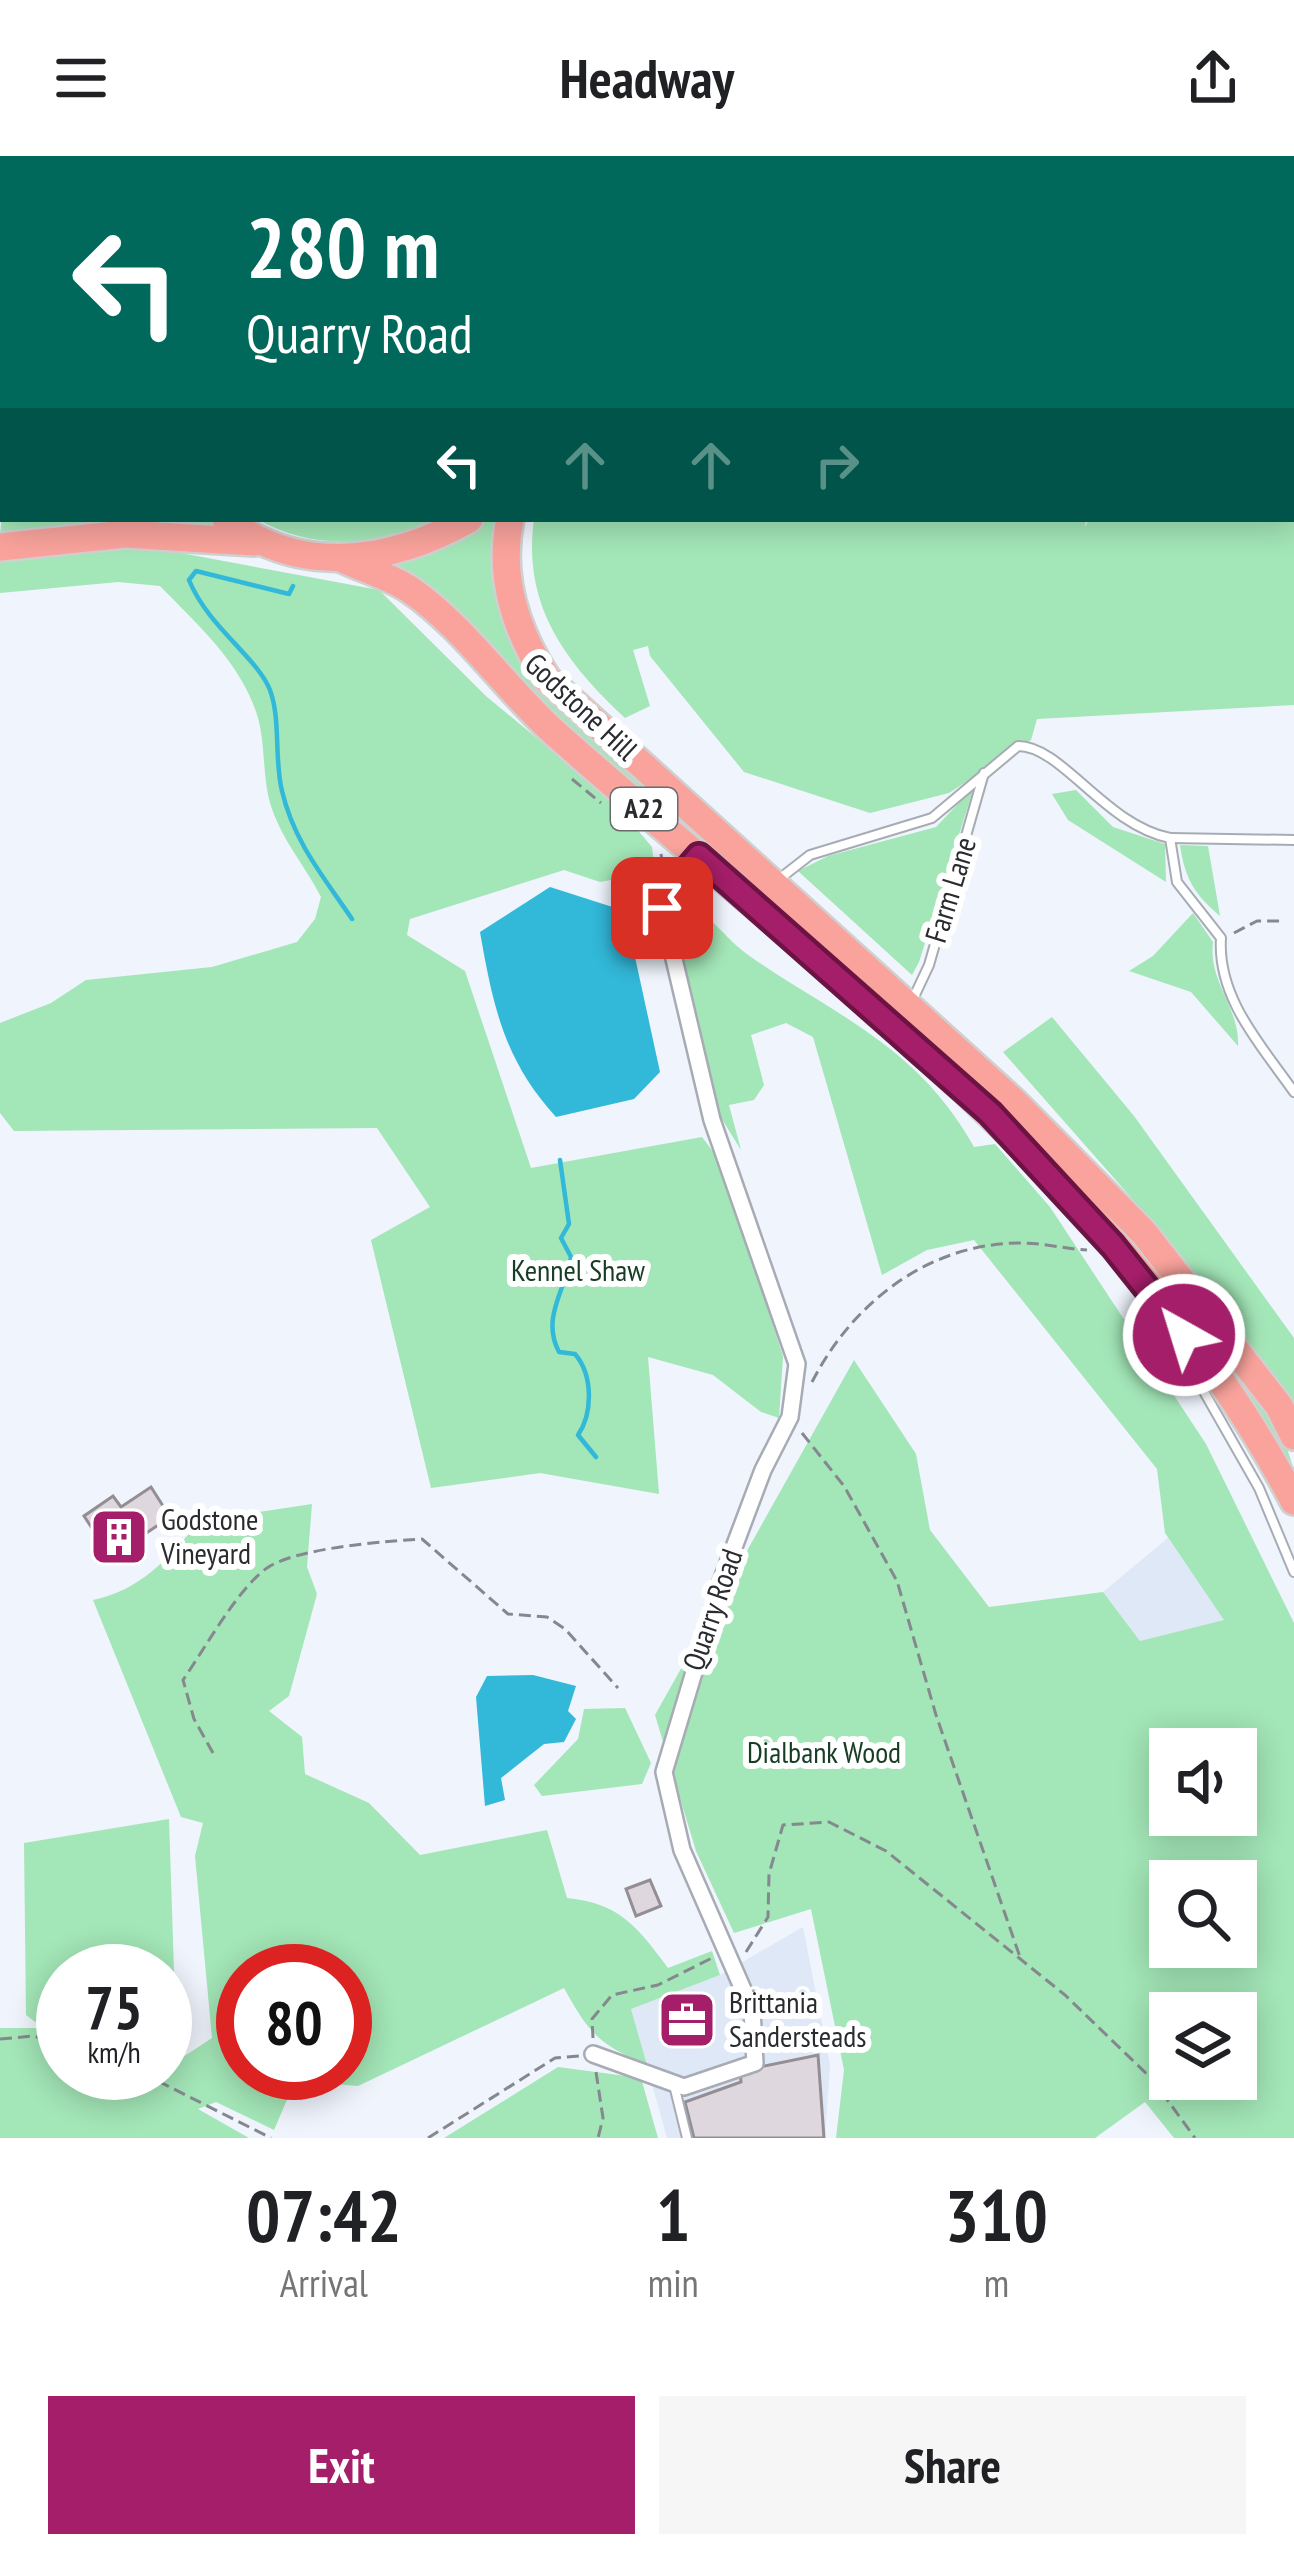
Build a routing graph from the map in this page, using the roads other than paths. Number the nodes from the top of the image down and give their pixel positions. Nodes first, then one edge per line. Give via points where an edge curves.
1 (230, 522) edge
2 (462, 522) edge
3 (509, 522) edge
4 (254, 542) junction
5 (0, 547) edge
6 (343, 560) junction
7 (984, 772) junction
8 (715, 826) junction
9 (1170, 838) junction
10 (1294, 840) edge
11 (699, 856) junction
12 (777, 881) junction
13 (912, 1006) junction
14 (1294, 1092) edge
15 (1162, 1306) junction
16 (1294, 1436) edge
17 (1294, 1502) edge
18 (1294, 1573) edge
19 (593, 2054) road end
20 (674, 2084) junction
21 (687, 2138) edge

1 - 4 highway
2 - 6 highway via 392,552
3 - 8 highway, Godstone Hill / A22 via 508,588 525,645 547,679
4 - 5 highway via 125,534
4 - 6 highway
6 - 11 highway, Godstone Hill / A22 via 414,592 554,732
7 - 9 lane via 1018,746 1032,746 1121,819
7 - 12 lane via 932,818 810,855
7 - 13 lane, Farm Lane
8 - 11 street, Quarry Road
8 - 12 highway, Godstone Hill / A22
9 - 10 lane
9 - 14 lane via 1177,882 1221,938 1219,968 1241,1019
11 - 15 highway, Godstone Hill / A22 via 990,1113
11 - 20 street, Quarry Road via 662,908 712,1120 797,1364 790,1418 722,1579 664,1772 682,1850 752,2010 754,2063
12 - 13 highway, Godstone Hill / A22
13 - 16 highway, Godstone Hill / A22 via 1144,1233
15 - 17 highway, Godstone Hill / A22 via 1251,1420
15 - 18 lane via 1259,1488
19 - 20 street
20 - 21 lane

